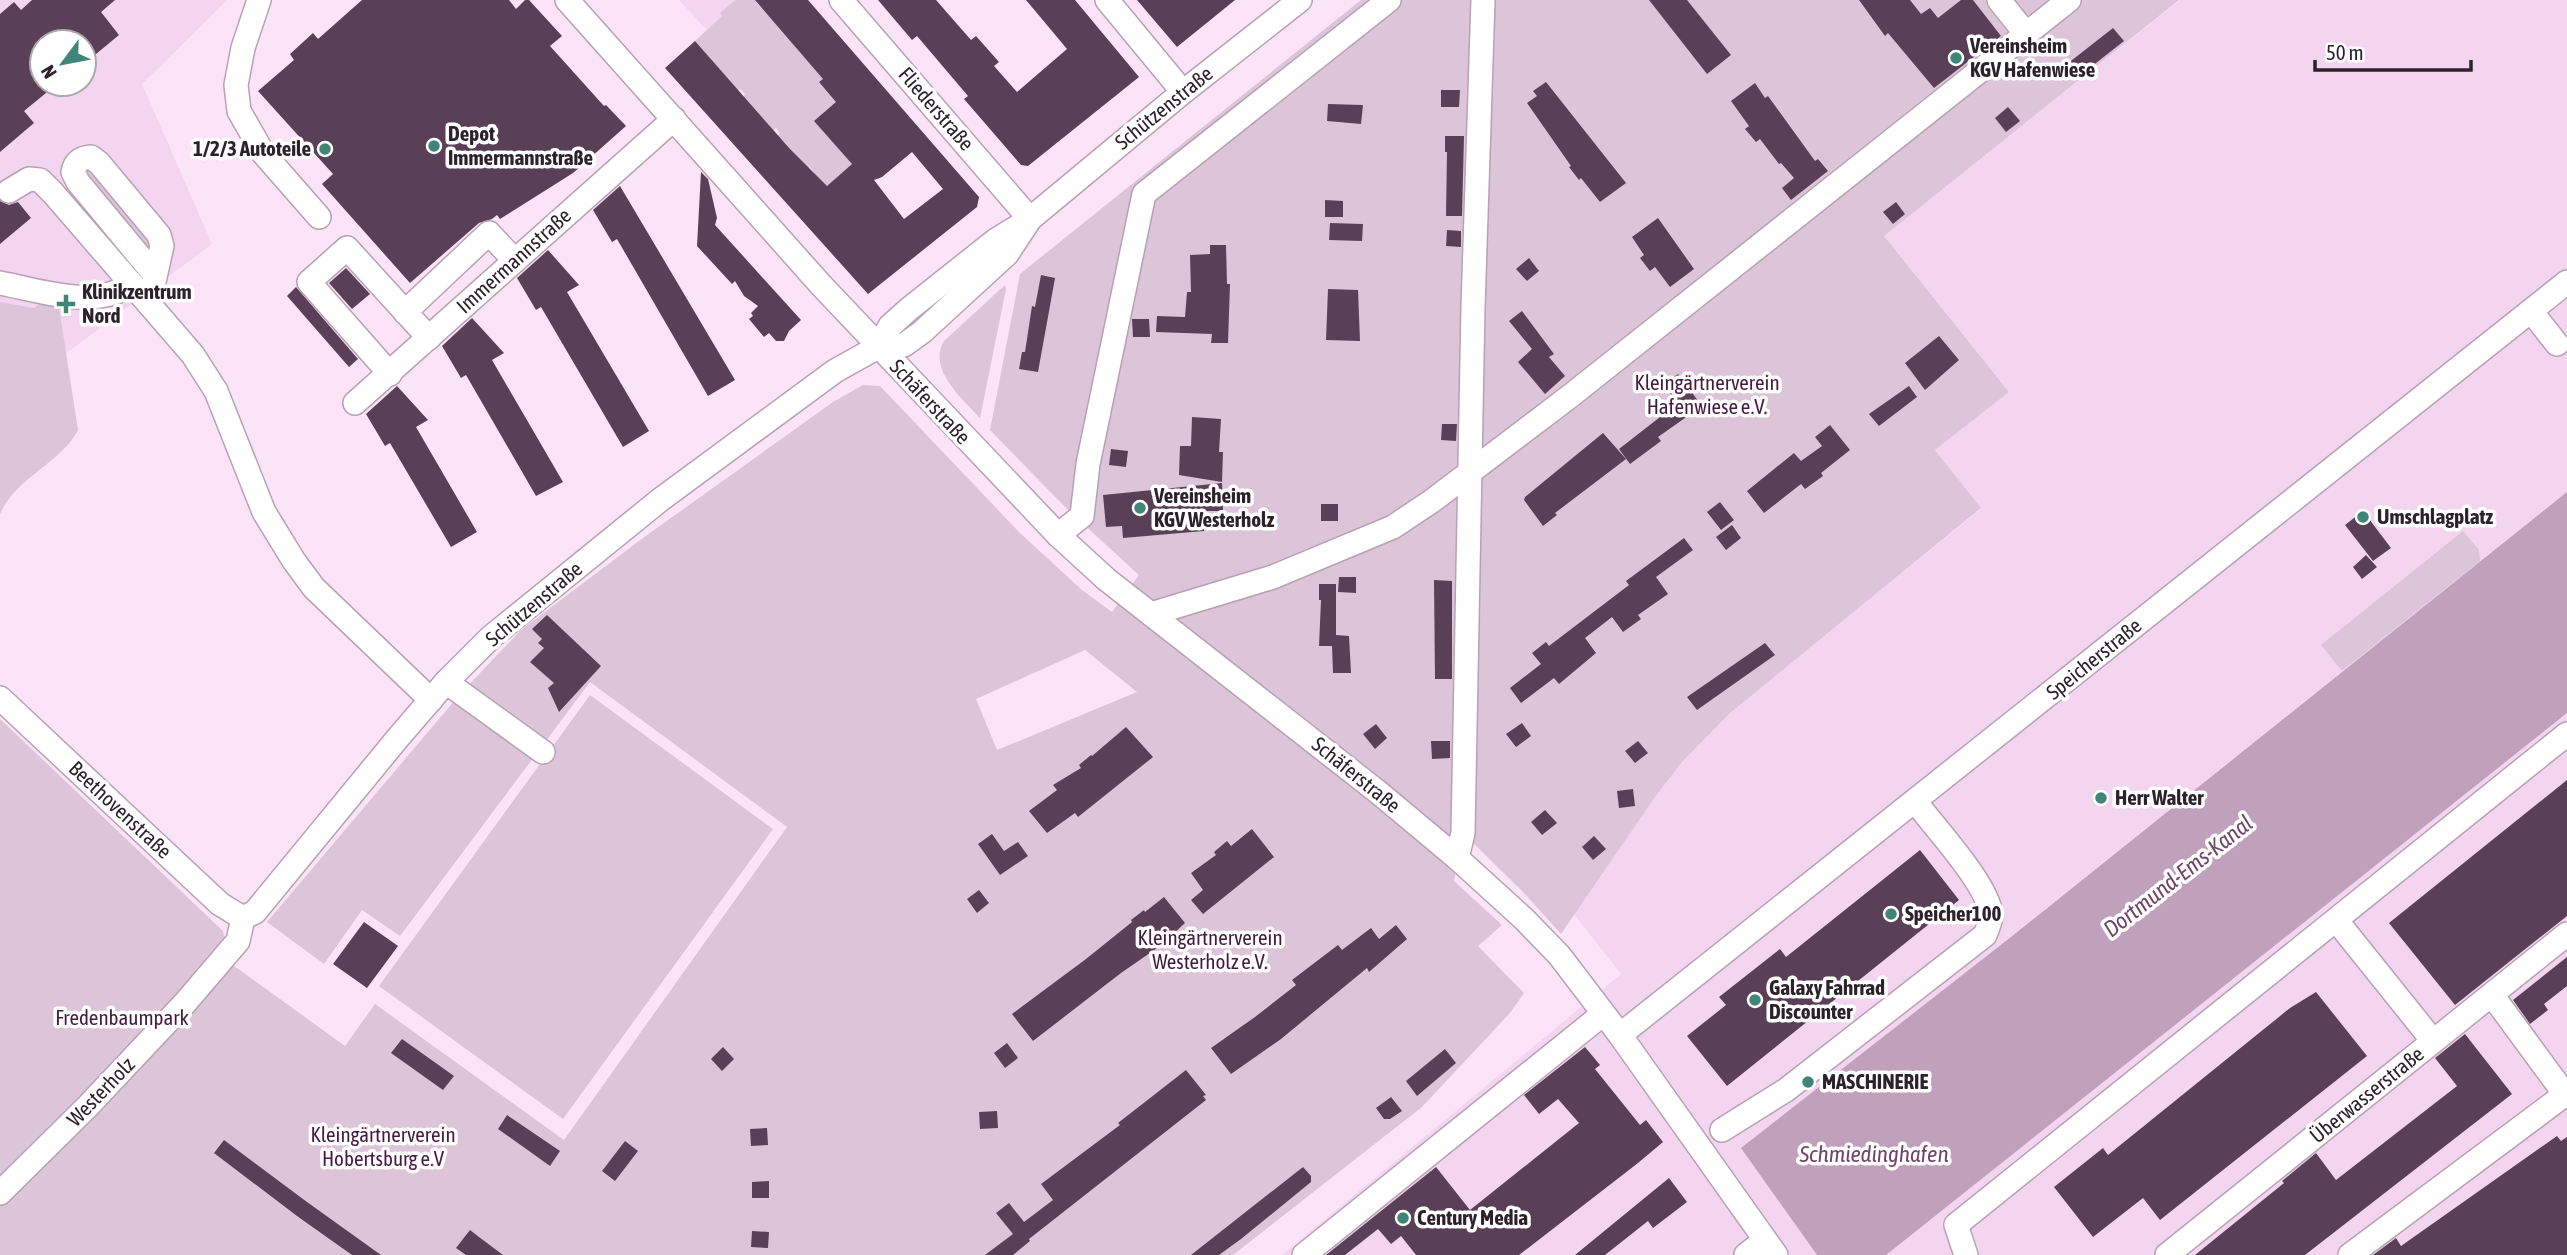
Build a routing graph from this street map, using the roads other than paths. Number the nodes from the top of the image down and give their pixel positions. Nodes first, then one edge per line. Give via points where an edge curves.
1 (259, 0) edge
2 (567, 0) edge
3 (841, 0) edge
4 (1108, 0) edge
5 (1300, 0) edge
6 (1389, 0) edge
7 (1483, 0) edge
8 (1999, 0) edge
9 (2069, 0) edge
10 (2026, 34) junction
11 (1183, 92) junction
12 (674, 119) junction
13 (9, 191) dead end
14 (319, 217) dead end
15 (1030, 219) junction
16 (514, 260) junction
17 (155, 275) junction
18 (2567, 282) edge
19 (0, 283) edge
20 (132, 284) junction
21 (149, 304) junction
22 (2531, 311) junction
23 (405, 312) junction
24 (429, 338) junction
25 (2557, 344) dead end
26 (878, 346) junction
27 (390, 374) junction
28 (355, 403) dead end
29 (1472, 473) junction
30 (1058, 535) junction
31 (1151, 614) junction
32 (446, 682) junction
33 (0, 698) edge
34 (431, 700) junction
35 (2567, 734) edge
36 (542, 752) dead end
37 (1915, 801) junction
38 (1457, 858) junction
39 (243, 918) junction
40 (2336, 920) junction
41 (2567, 934) edge
42 (2492, 995) junction
43 (1603, 1014) junction
44 (1620, 1035) junction
45 (2433, 1041) junction
46 (2566, 1093) edge
47 (1722, 1130) dead end
48 (0, 1193) edge
49 (1771, 1247) edge
50 (1304, 1255) edge
51 (1746, 1255) edge
52 (1966, 1255) edge
53 (2167, 1255) edge
54 (2350, 1255) edge

1 - 14 street via 236,85 239,111 263,153
2 - 12 street
3 - 15 street, Fliederstraße
4 - 11 street
5 - 11 street, Schützenstraße
6 - 30 street via 1144,194 1088,464 1082,516
7 - 29 street
8 - 10 street
9 - 10 street
10 - 29 street
11 - 15 street, Schützenstraße
12 - 16 street, Immermannstraße
12 - 26 street
13 - 20 street via 29,179 40,180
15 - 26 street, Schützenstraße via 1007,254 922,332 904,345
16 - 23 street via 489,233
16 - 24 street, Immermannstraße
17 - 17 street via 162,246 159,235 99,163 91,156 82,158 73,172 78,182
17 - 21 street
18 - 22 street, Speicherstraße
19 - 20 street via 85,298 107,296
20 - 21 street
21 - 34 street via 193,355 216,391 253,490 294,561 314,588
22 - 25 street
22 - 37 street, Speicherstraße
23 - 24 street
23 - 27 street via 347,248 309,282
24 - 27 street, Immermannstraße
26 - 30 street, Schäferstraße
26 - 32 street, Schützenstraße via 835,371 660,499 491,637
27 - 28 street, Immermannstraße
29 - 31 street via 1393,527 1273,577
29 - 38 street via 1463,833
30 - 31 street, Schäferstraße
31 - 38 street, Schäferstraße
32 - 34 street, Schützenstraße
32 - 36 street
33 - 39 street, Beethovenstraße via 220,904
34 - 39 street, Schützenstraße via 255,912
35 - 40 street
37 - 44 street, Speicherstraße
37 - 47 street via 1987,898 1991,917 1985,935 1786,1090
38 - 43 street, Schäferstraße via 1559,955
39 - 48 street, Westerholz via 238,941 185,1003
40 - 45 street
40 - 52 street via 1956,1225
41 - 42 street, Überwasserstraße
42 - 45 street, Überwasserstraße
42 - 46 street
43 - 44 street, Schäferstraße
43 - 50 street
44 - 49 street, Schäferstraße
45 - 53 street, Überwasserstraße
46 - 54 street
49 - 51 street

